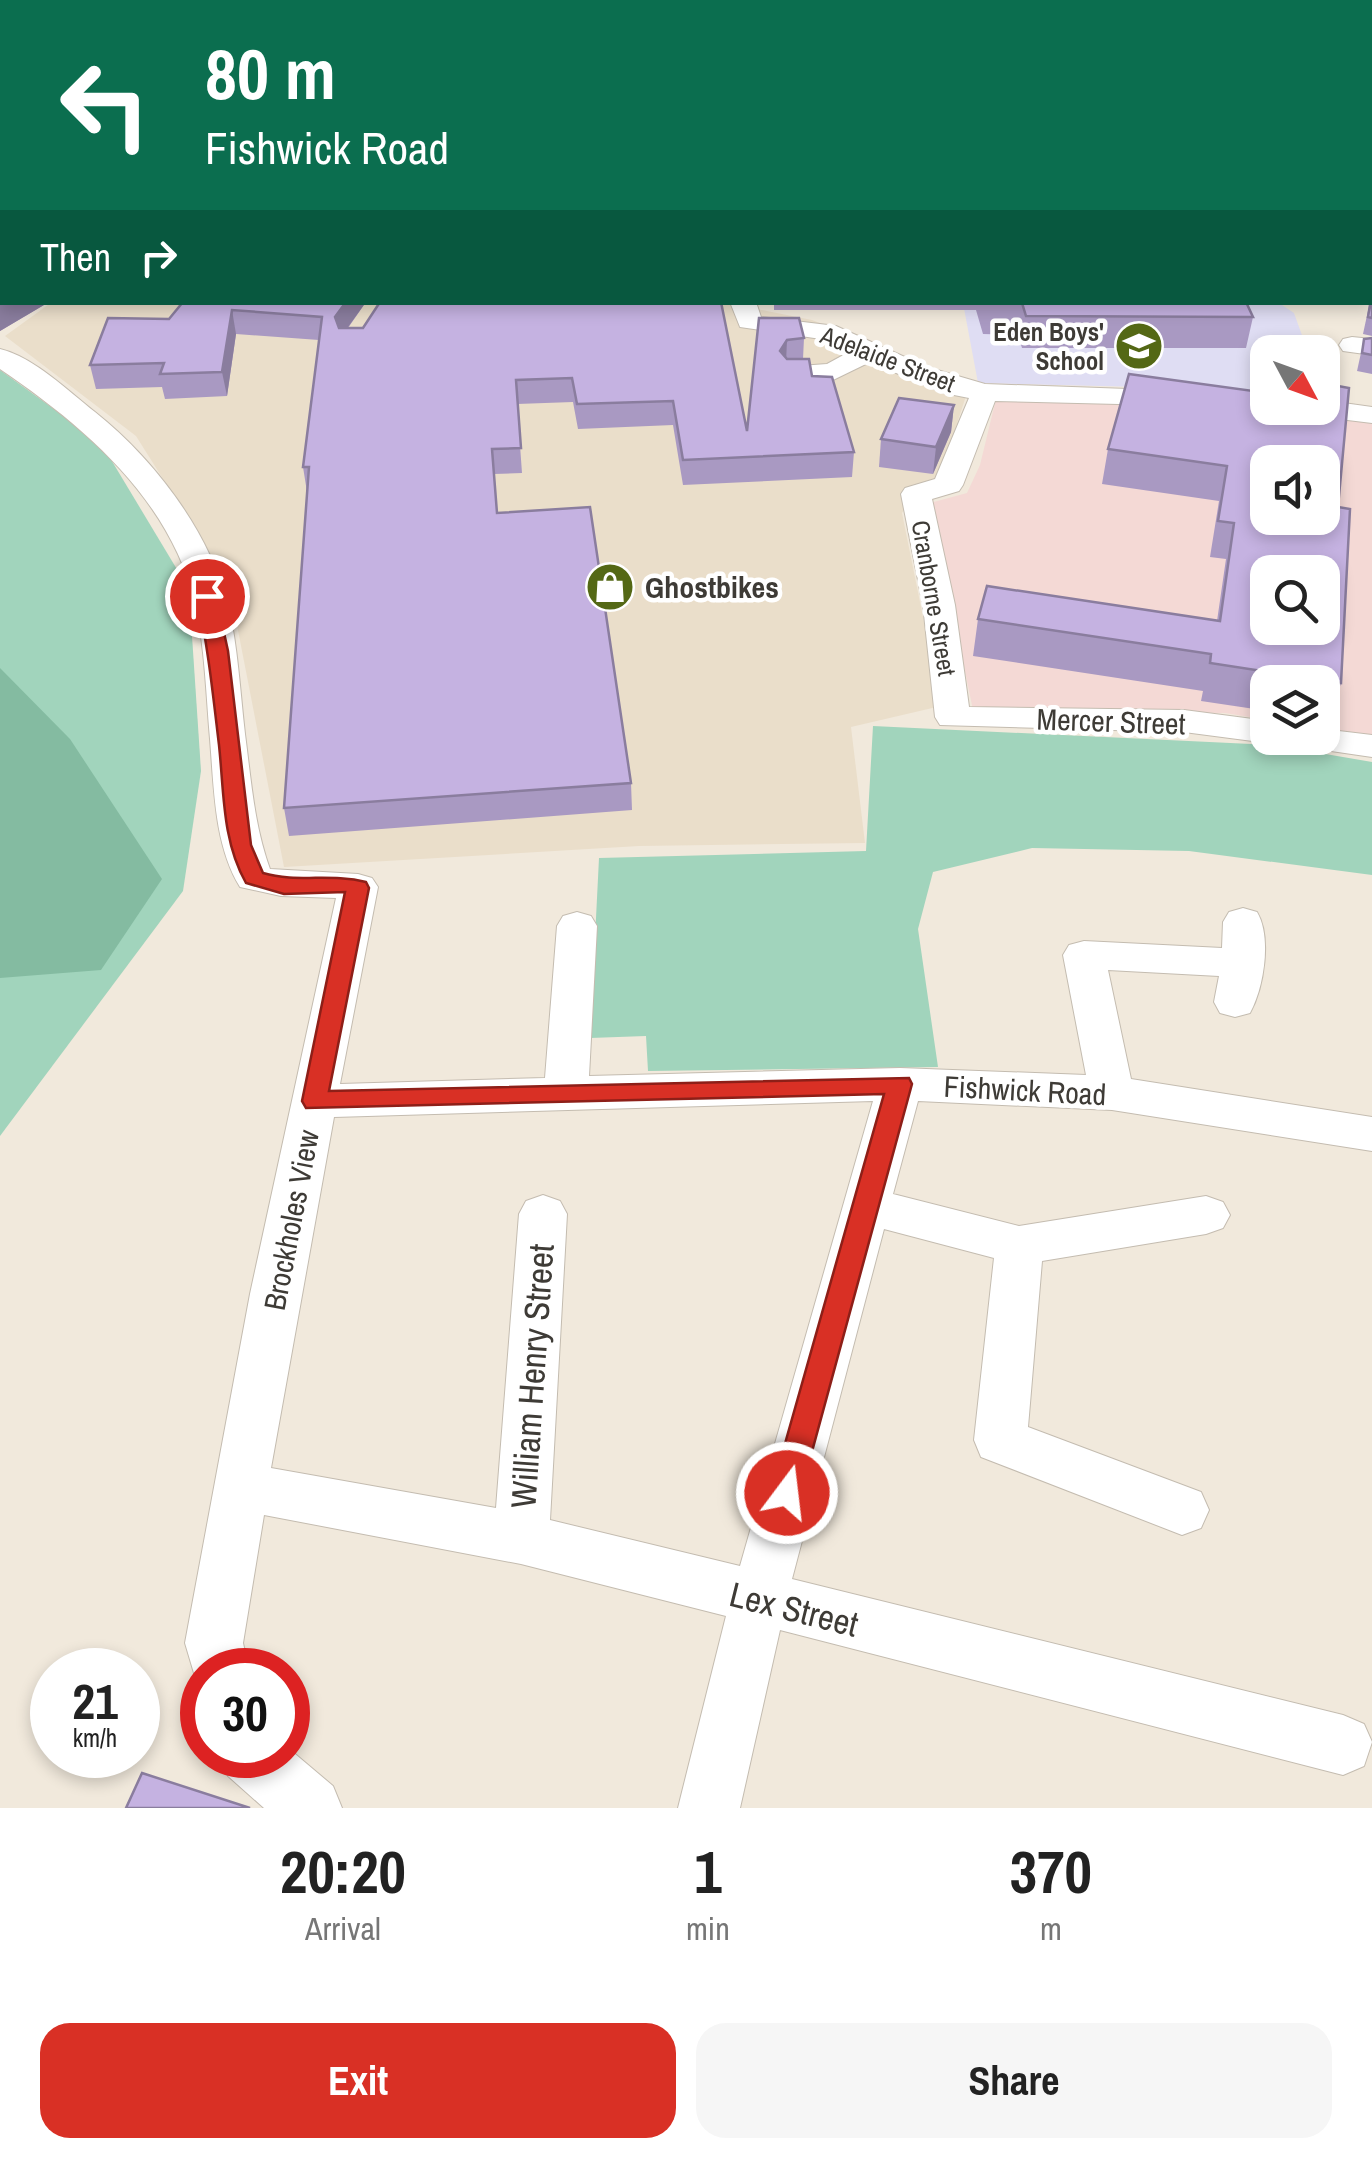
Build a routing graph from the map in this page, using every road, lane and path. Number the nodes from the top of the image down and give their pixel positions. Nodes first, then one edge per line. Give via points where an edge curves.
1 (746, 312) edge
2 (870, 351) junction
3 (0, 358) edge
4 (796, 373) edge
5 (985, 392) junction
6 (1250, 401) edge
7 (1340, 412) edge
8 (1372, 416) edge
9 (953, 717) joint
10 (1250, 730) edge
11 (1340, 742) edge
12 (1372, 746) edge
13 (578, 926) dead end
14 (1240, 963) dead end
15 (900, 1084) junction
16 (566, 1091) junction
17 (1112, 1093) junction
18 (315, 1101) junction
19 (1372, 1134) edge
20 (864, 1206) junction
21 (543, 1214) dead end
22 (1206, 1215) dead end
23 (1020, 1245) junction
24 (242, 1486) junction
25 (1182, 1510) dead end
26 (520, 1538) junction
27 (758, 1601) junction
28 (215, 1648) edge
29 (1344, 1744) dead end
30 (276, 1778) edge
31 (312, 1808) edge
32 (709, 1808) edge

1 - 2 street, Adelaide Street
2 - 4 street via 833,372
2 - 5 street, Adelaide Street
3 - 18 street, Brockholes View via 106,432 154,486 202,573 218,651 240,845 254,878 284,887 358,888
5 - 6 street, Adelaide Street
5 - 9 street, Cranborne Street via 948,485 916,494
7 - 8 street
9 - 10 street, Mercer Street via 1184,721
11 - 12 street
13 - 16 street
14 - 17 street via 1084,955
15 - 16 street, Fishwick Road
15 - 17 street, Fishwick Road
15 - 20 street
16 - 18 street, Fishwick Road
17 - 19 street, Fishwick Road
18 - 24 street, Brockholes View
20 - 23 street
20 - 27 street
21 - 26 street, William Henry Street
22 - 23 street
23 - 25 street via 1000,1440
24 - 26 street, Lex Street
24 - 28 street, Brockholes View
26 - 27 street, Lex Street
27 - 29 street, Lex Street
27 - 32 street
30 - 31 street

